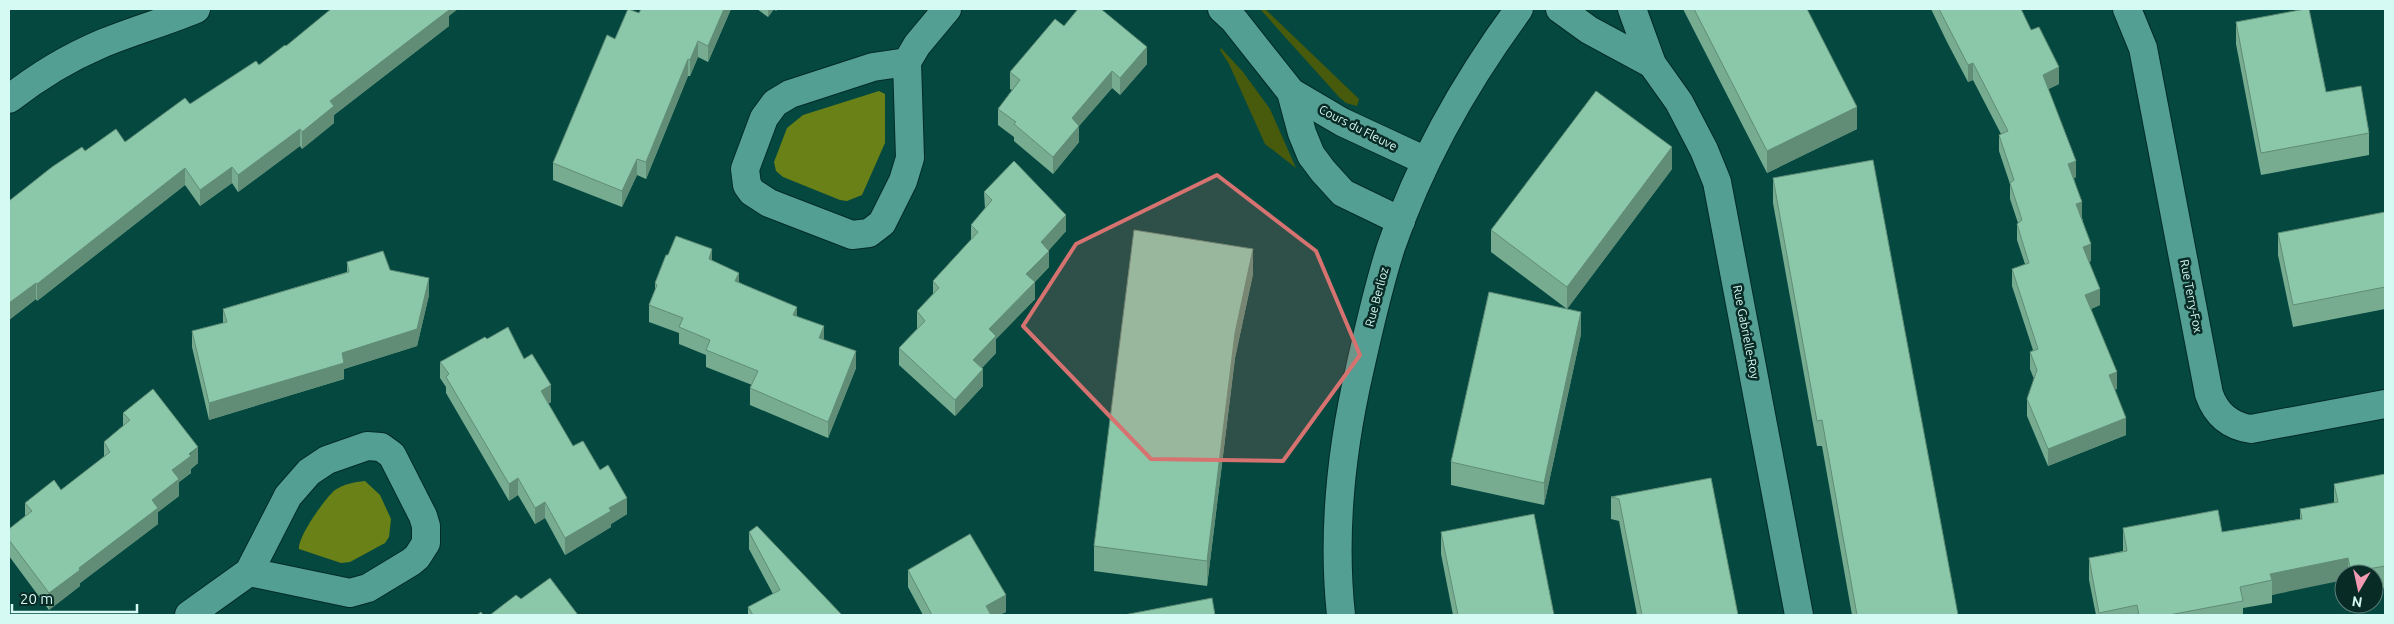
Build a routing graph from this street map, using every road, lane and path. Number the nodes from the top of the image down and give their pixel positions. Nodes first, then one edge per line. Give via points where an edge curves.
1 (196, 9) edge
2 (947, 9) edge
3 (1222, 9) edge
4 (1519, 9) edge
5 (1560, 9) edge
6 (1632, 9) edge
7 (2127, 9) edge
8 (907, 62) junction
9 (1652, 64) junction
10 (1290, 92) junction
11 (9, 99) edge
12 (1426, 162) junction
13 (1401, 221) junction
14 (2385, 404) edge
15 (249, 572) junction
16 (190, 615) edge
17 (1341, 615) edge
18 (1799, 615) edge

1 - 11 street via 101,44 35,80
2 - 8 street
3 - 10 street, Cours du Fleuve
4 - 12 street, Rue Berlioz via 1479,68
5 - 9 street, Rue Gabrielle-Roy via 1590,30
6 - 9 street, Rue Gabrielle-Roy
7 - 14 street, Rue Terry-Fox via 2143,48 2209,394 2217,411 2232,424 2252,429
8 - 8 street via 873,67 790,94 775,103 764,118 745,169 747,185 752,192 769,203 852,235 876,229 887,216 910,158
9 - 18 street, Rue Gabrielle-Roy via 1679,102 1717,182
10 - 12 street, Cours du Fleuve via 1342,122
10 - 13 street, Cours du Fleuve via 1311,154 1335,185 1352,198
12 - 13 street, Rue Berlioz
13 - 17 street, Rue Berlioz via 1374,306 1344,451 1336,542
15 - 15 street via 350,593 368,588 411,562 426,543 426,526 392,455 381,448 367,446 327,460 309,472 288,496
15 - 16 street

